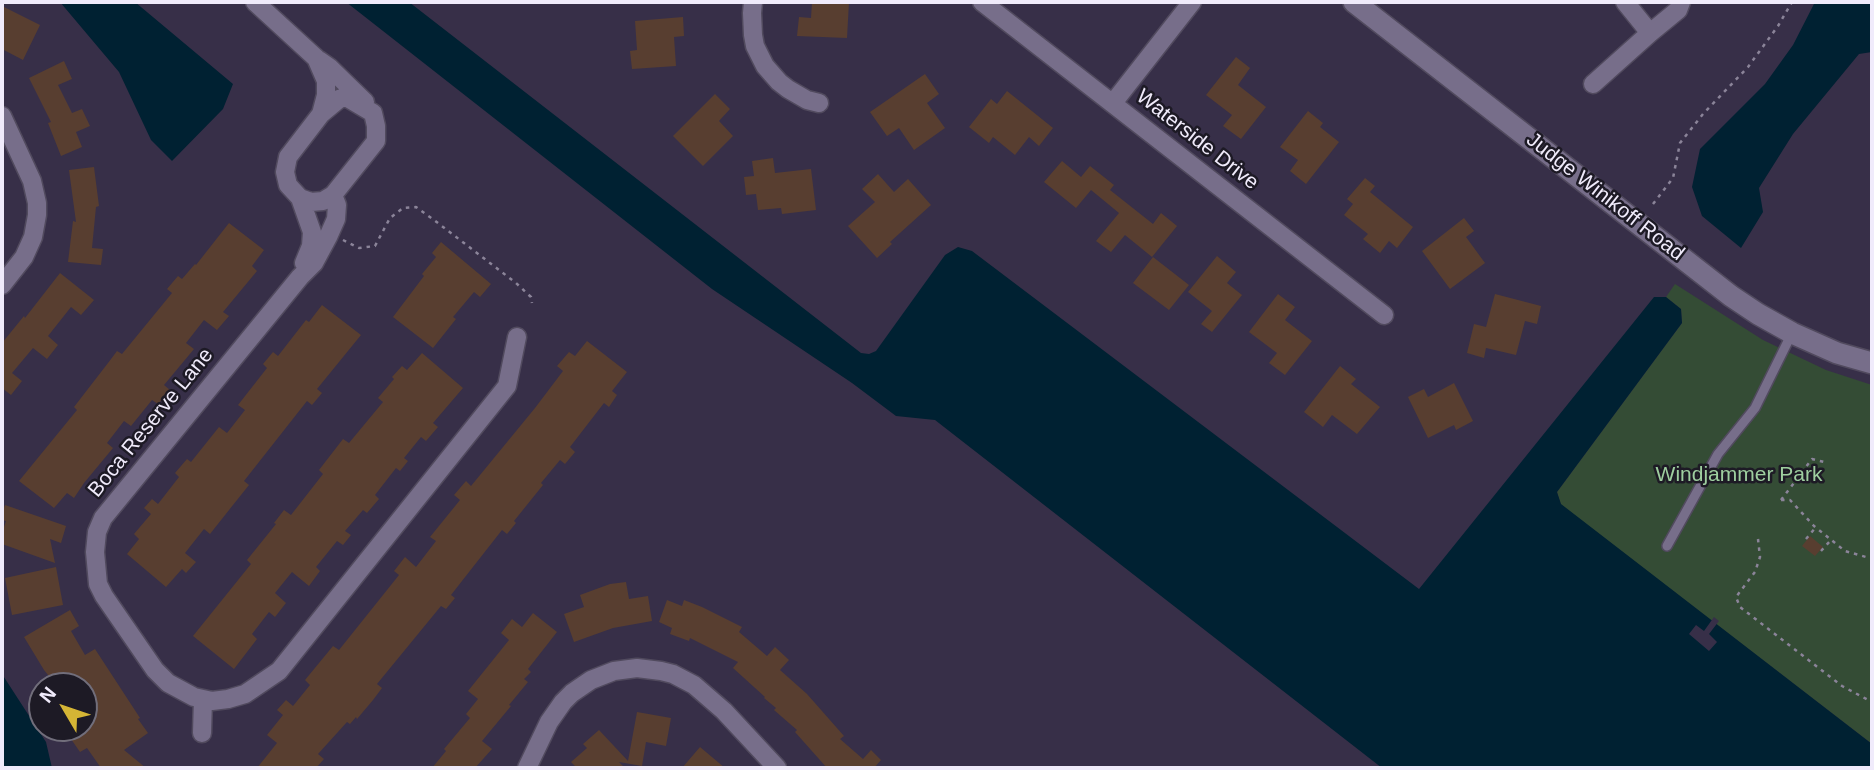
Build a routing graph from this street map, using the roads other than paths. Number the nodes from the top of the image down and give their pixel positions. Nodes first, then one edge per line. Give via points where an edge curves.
1 (255, 2) edge
2 (753, 2) edge
3 (982, 2) edge
4 (1192, 2) edge
5 (1354, 2) edge
6 (1625, 2) edge
7 (1681, 2) edge
8 (1650, 33) junction
9 (316, 58) junction
10 (1593, 84) dead end
11 (819, 103) dead end
12 (1113, 103) junction
13 (373, 113) junction
14 (321, 114) junction
15 (2, 116) edge
16 (333, 195) junction
17 (300, 198) junction
18 (300, 277) junction
19 (2, 285) edge
20 (1384, 315) dead end
21 (1792, 333) junction
22 (517, 337) dead end
23 (1872, 363) edge
24 (1667, 546) dead end
25 (203, 699) junction
26 (202, 733) dead end
27 (527, 768) edge
28 (777, 768) edge

1 - 9 street
2 - 11 street via 753,35 765,66 788,89
3 - 12 street, Waterside Drive
4 - 12 street
5 - 21 street, Judge Winikoff Road via 1731,296
6 - 8 street
7 - 8 street via 1678,10
8 - 10 street
9 - 13 street
9 - 14 street via 326,81
12 - 20 street, Waterside Drive
13 - 14 street, Boca Reserve Lane via 346,97
13 - 16 street via 376,141
14 - 17 street, Boca Reserve Lane via 288,156 288,186
15 - 19 street via 32,181 37,215 24,257
16 - 17 street via 323,201
16 - 18 street, Boca Reserve Lane via 336,219 314,262
17 - 18 street, Boca Reserve Lane via 312,232
18 - 25 street, Boca Reserve Lane via 103,518 97,532 98,584 104,596 155,670 182,692
21 - 23 street, Judge Winikoff Road
21 - 24 lane via 1755,408 1718,454
22 - 25 street, Boca Reserve Lane via 507,386 279,671 245,694
25 - 26 street
27 - 28 street via 549,722 572,693 614,671 637,668 673,674 694,685

